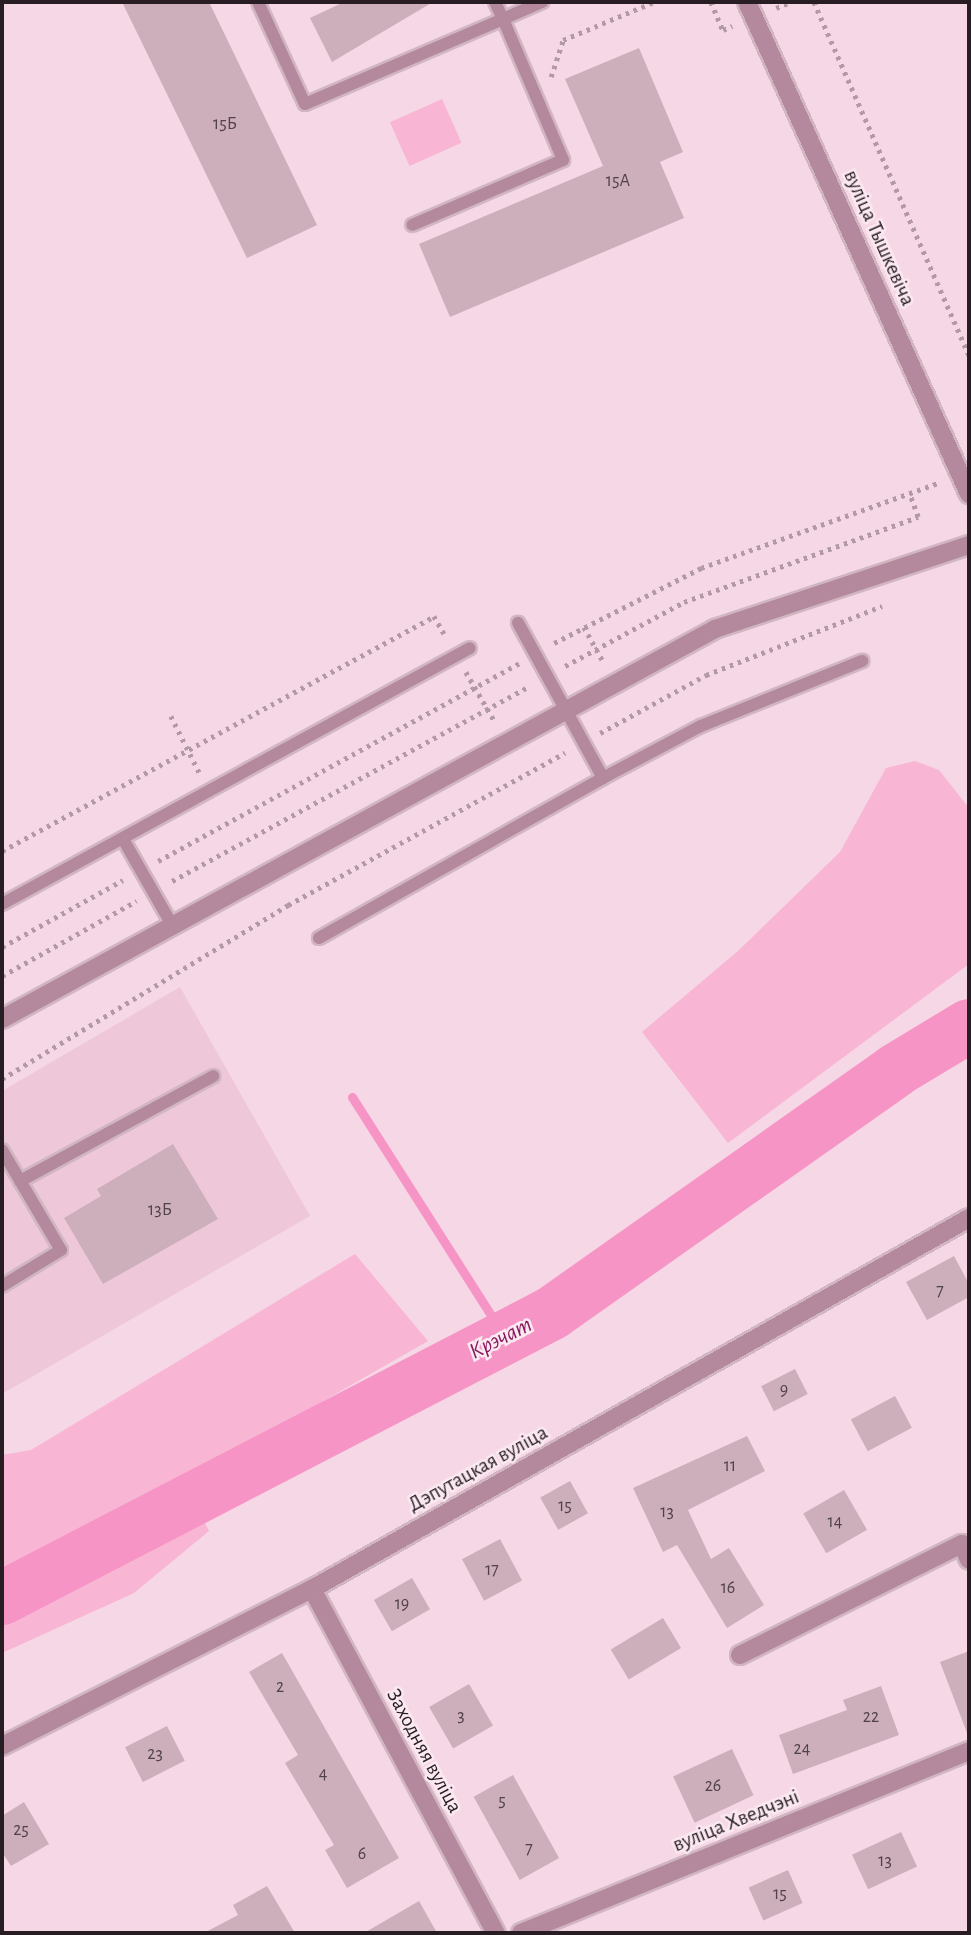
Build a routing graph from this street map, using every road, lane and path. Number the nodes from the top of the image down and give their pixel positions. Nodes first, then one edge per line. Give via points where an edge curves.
1 (258, 2) edge
2 (495, 2) edge
3 (542, 2) edge
4 (654, 2) edge
5 (711, 2) edge
6 (747, 2) edge
7 (814, 2) edge
8 (503, 19) junction
9 (723, 30) dead end
10 (541, 107) junction
11 (412, 225) dead end
12 (967, 346) edge
13 (969, 355) edge
14 (961, 474) junction
15 (969, 494) edge
16 (910, 495) junction
17 (969, 545) edge
18 (882, 606) dead end
19 (518, 623) dead end
20 (470, 648) dead end
21 (534, 654) junction
22 (457, 656) junction
23 (862, 661) dead end
24 (547, 676) junction
25 (475, 687) junction
26 (487, 709) junction
27 (565, 710) junction
28 (506, 742) junction
29 (583, 743) junction
30 (525, 775) junction
31 (603, 778) junction
32 (123, 839) junction
33 (2, 851) edge
34 (141, 870) junction
35 (153, 891) junction
36 (2, 904) edge
37 (172, 925) junction
38 (319, 938) dead end
39 (2, 947) edge
40 (2, 976) edge
41 (2, 1019) edge
42 (213, 1076) dead end
43 (2, 1079) edge
44 (2, 1150) edge
45 (20, 1181) junction
46 (969, 1218) edge
47 (2, 1286) edge
48 (967, 1549) edge
49 (312, 1589) junction
50 (740, 1655) dead end
51 (2, 1746) edge
52 (969, 1751) edge
53 (496, 1933) edge
54 (521, 1933) edge

1 - 8 lane via 305,104
2 - 8 lane
3 - 8 lane
4 - 10 path via 562,40
5 - 9 path
6 - 14 street, вуліца Тышкевіча
7 - 12 path
8 - 10 lane
10 - 11 lane via 563,160
12 - 13 path
14 - 15 street, вуліца Тышкевіча
14 - 16 path
16 - 21 path via 701,568
16 - 24 path via 918,517 684,603
17 - 27 street via 715,629
18 - 29 path via 706,675
19 - 21 lane
20 - 22 lane
21 - 24 lane
21 - 25 path
22 - 25 path
22 - 32 lane
22 - 33 path via 434,616
23 - 31 lane via 713,720
24 - 26 path
24 - 27 lane
25 - 26 path
25 - 34 path
26 - 28 path
26 - 35 path
27 - 28 street
27 - 29 lane
28 - 30 path
28 - 37 street
29 - 30 path
29 - 31 lane
30 - 43 path via 288,905
31 - 38 lane
32 - 34 lane
32 - 36 lane
34 - 35 lane
34 - 39 path
35 - 37 lane
35 - 40 path
37 - 41 street
42 - 45 lane
44 - 45 lane
45 - 47 lane via 61,1250
46 - 49 street, Дэпутацкая вуліца
48 - 50 street
49 - 51 street, Дэпутацкая вуліца
49 - 53 street, Заходняя вуліца
52 - 54 street, вуліца Хведчэні

